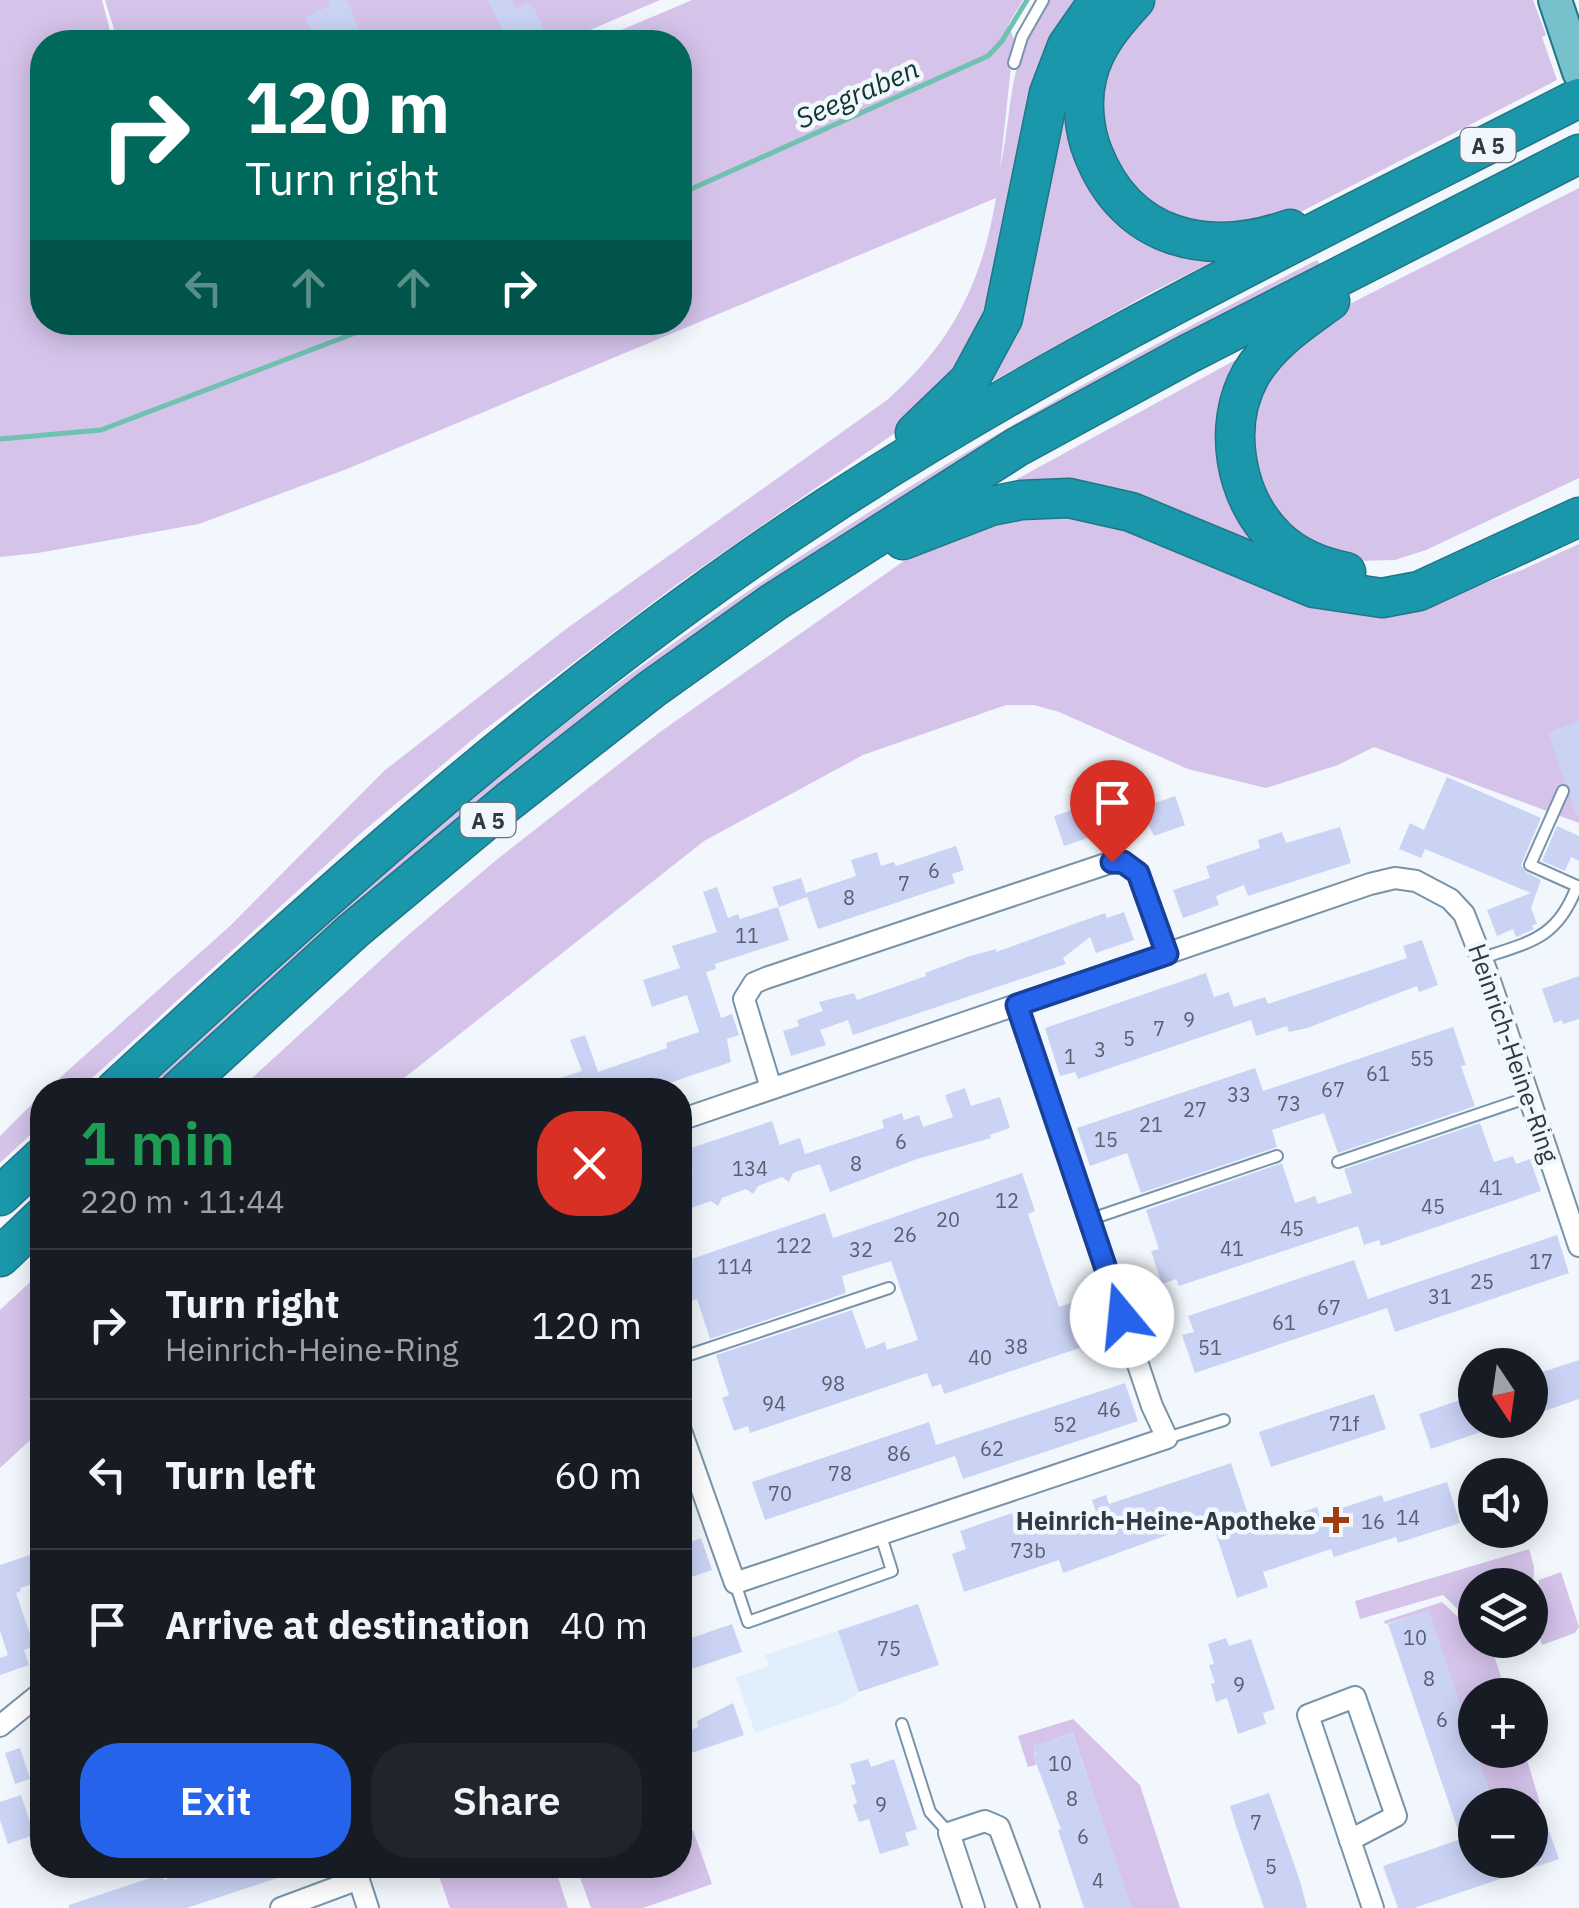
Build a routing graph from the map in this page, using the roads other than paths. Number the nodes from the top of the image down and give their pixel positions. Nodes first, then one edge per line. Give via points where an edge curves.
1 (1043, 0) edge
2 (1098, 0) edge
3 (1135, 0) edge
4 (1555, 0) edge
5 (1574, 58) edge
6 (1014, 63) dead end
7 (1579, 98) edge
8 (1579, 154) edge
9 (1396, 192) junction
10 (1426, 232) junction
11 (1579, 490) edge
12 (825, 508) junction
13 (1579, 517) edge
14 (817, 575) junction
15 (1562, 791) dead end
16 (1167, 954) junction
17 (1482, 958) junction
18 (1017, 1005) junction
19 (128, 1078) edge
20 (191, 1078) edge
21 (771, 1088) junction
22 (1529, 1098) junction
23 (692, 1116) edge
24 (1277, 1156) dead end
25 (1338, 1162) dead end
26 (30, 1168) edge
27 (0, 1196) edge
28 (1091, 1219) junction
29 (30, 1228) edge
30 (1579, 1246) edge
31 (0, 1257) edge
32 (889, 1288) dead end
33 (692, 1354) edge
34 (1224, 1420) dead end
35 (1166, 1438) junction
36 (692, 1462) edge
37 (881, 1536) junction
38 (735, 1584) junction
39 (30, 1702) edge
40 (902, 1724) dead end
41 (0, 1726) edge
42 (949, 1833) junction
43 (1350, 1840) junction
44 (344, 1878) edge
45 (358, 1878) edge
46 (281, 1908) edge
47 (368, 1908) edge
48 (974, 1908) edge
49 (1029, 1908) edge
50 (1373, 1908) edge

1 - 6 lane
2 - 12 highway via 1058,66 1009,295 983,359 948,404
3 - 9 highway via 1093,60 1085,116 1109,186 1144,222 1218,244 1264,238
4 - 5 main road
7 - 9 highway, A 5
8 - 10 highway, A 5
9 - 12 highway, A 5 via 1086,352
10 - 11 highway via 1296,326 1252,374 1235,422 1235,444 1261,520 1277,540 1325,568 1382,574 1453,552
10 - 14 highway, A 5 via 1017,447
12 - 19 highway, A 5 via 475,767
13 - 14 highway via 1419,591 1382,598 1288,580 1131,512 1047,497 991,506
14 - 20 highway, A 5 via 652,688 524,790
15 - 17 lane via 1530,865 1577,886 1567,913 1552,929
16 - 17 street, Heinrich-Heine-Ring via 1395,878 1450,899 1464,914
16 - 18 street, Heinrich-Heine-Ring
16 - 21 street via 1138,873 1112,862 766,978 744,1000
17 - 22 street, Heinrich-Heine-Ring
18 - 21 street, Heinrich-Heine-Ring
18 - 28 street
21 - 23 street, Heinrich-Heine-Ring
22 - 25 lane
22 - 30 street, Heinrich-Heine-Ring
24 - 28 lane
26 - 27 highway
28 - 35 street
29 - 31 highway
32 - 33 lane
34 - 35 lane
35 - 37 street
36 - 38 street
37 - 38 street
37 - 38 lane via 892,1572 748,1622
39 - 41 street
40 - 42 lane via 930,1812
42 - 48 street
42 - 49 street via 985,1821 999,1827
43 - 43 street via 1396,1816 1355,1697 1308,1715
43 - 50 street
44 - 46 street
45 - 47 street

